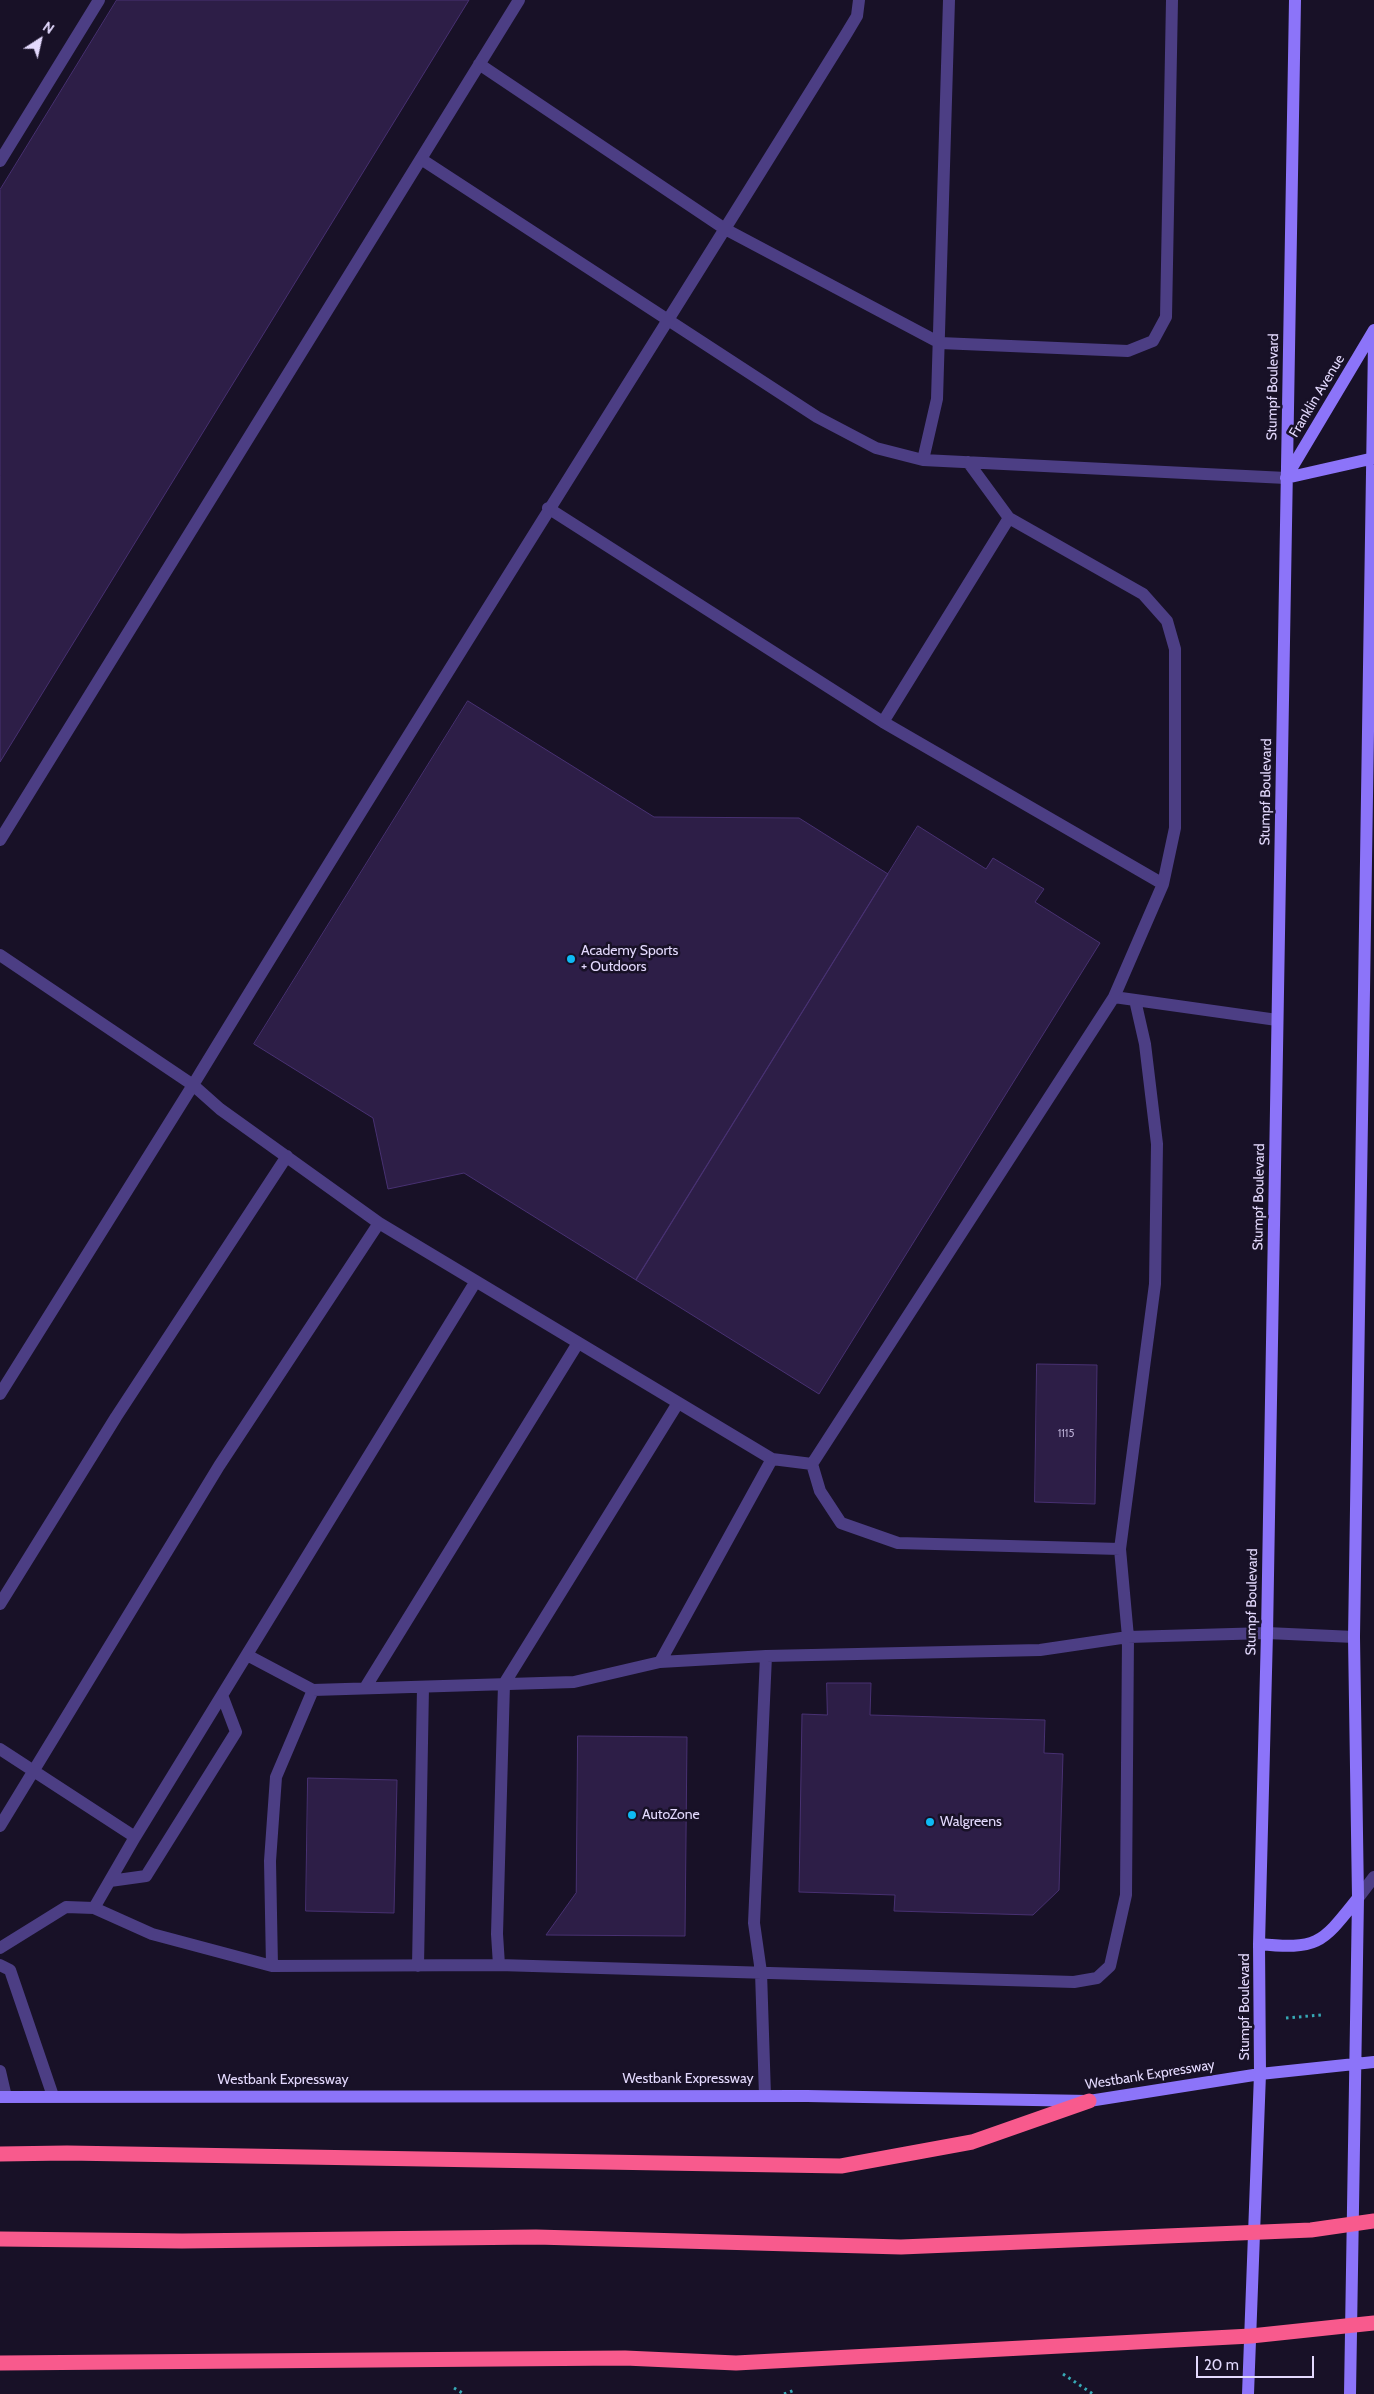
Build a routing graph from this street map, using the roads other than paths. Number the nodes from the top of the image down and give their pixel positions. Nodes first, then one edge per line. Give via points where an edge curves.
1 (99, 0) edge
2 (518, 0) edge
3 (859, 0) edge
4 (949, 0) edge
5 (1172, 0) edge
6 (1295, 0) edge
7 (479, 64) junction
8 (421, 159) junction
9 (0, 161) edge
10 (725, 229) junction
11 (669, 319) junction
12 (1374, 330) edge
13 (940, 343) junction
14 (1374, 343) edge
15 (1373, 458) edge
16 (923, 460) junction
17 (968, 462) junction
18 (1286, 478) junction
19 (548, 508) junction
20 (1009, 518) junction
21 (883, 722) junction
22 (1372, 781) edge
23 (0, 840) edge
24 (1163, 884) junction
25 (0, 954) edge
26 (1114, 997) junction
27 (1135, 1000) junction
28 (1277, 1020) junction
29 (193, 1085) junction
30 (287, 1156) junction
31 (379, 1223) junction
32 (476, 1281) junction
33 (578, 1343) junction
34 (0, 1394) edge
35 (678, 1403) junction
36 (772, 1459) junction
37 (812, 1464) junction
38 (1120, 1549) junction
39 (0, 1604) edge
40 (1267, 1633) junction
41 (1128, 1637) junction
42 (1354, 1638) junction
43 (247, 1656) junction
44 (766, 1656) junction
45 (660, 1662) junction
46 (504, 1684) junction
47 (423, 1687) junction
48 (365, 1688) junction
49 (314, 1690) junction
50 (222, 1694) junction
51 (0, 1749) edge
52 (34, 1771) junction
53 (0, 1826) edge
54 (135, 1837) junction
55 (1374, 1877) edge
56 (110, 1881) junction
57 (1358, 1898) junction
58 (94, 1908) junction
59 (1259, 1944) junction
60 (0, 1948) edge
61 (0, 1965) edge
62 (272, 1966) junction
63 (418, 1966) junction
64 (499, 1966) junction
65 (761, 1972) junction
66 (1374, 2062) edge
67 (1357, 2064) junction
68 (0, 2071) edge
69 (1260, 2074) junction
70 (53, 2096) junction
71 (765, 2096) junction
72 (3, 2097) edge
73 (1089, 2102) junction
74 (0, 2154) edge
75 (1374, 2221) edge
76 (0, 2239) edge
77 (1374, 2324) edge
78 (0, 2362) edge
79 (1248, 2394) edge
80 (1350, 2394) edge

1 - 9 street
2 - 7 street
3 - 10 street via 858,16
4 - 13 street
5 - 13 street via 1166,317 1153,341 1128,351
6 - 18 main road, Stumpf Boulevard
7 - 8 street
7 - 10 street
8 - 11 street
8 - 23 street
10 - 11 street
10 - 13 street
11 - 16 street via 817,417 876,448
11 - 19 street
12 - 18 main road, Franklin Avenue
13 - 16 street via 937,399
14 - 15 main road
15 - 18 main road
15 - 22 main road
16 - 17 street
17 - 18 street
17 - 20 street
18 - 28 main road, Stumpf Boulevard
19 - 21 street
19 - 29 street
20 - 21 street
20 - 24 street via 1143,594 1167,621 1175,649 1175,828
21 - 24 street
22 - 42 main road
24 - 26 street
25 - 29 street
26 - 27 street
26 - 37 street
27 - 28 street
27 - 38 street via 1145,1044 1157,1144 1155,1284
28 - 40 main road, Stumpf Boulevard
29 - 30 street
29 - 34 street
30 - 31 street
30 - 39 street via 116,1417
31 - 32 street
31 - 52 street via 219,1466
32 - 33 street
32 - 43 street
33 - 35 street
33 - 48 street
35 - 36 street
35 - 46 street
36 - 37 street
36 - 45 street
37 - 38 street via 820,1491 841,1523 898,1543
38 - 41 street
40 - 41 street
40 - 42 street
40 - 59 main road, Stumpf Boulevard
41 - 44 street via 1040,1650
41 - 65 street via 1126,1895 1110,1966 1097,1978 1074,1982
42 - 57 main road
43 - 49 street
43 - 50 street
44 - 45 street
44 - 65 street via 754,1923
45 - 46 street via 574,1682
46 - 47 street
46 - 64 street via 496,1934
47 - 48 street
47 - 63 street
48 - 49 street
49 - 62 street via 276,1777 270,1861
50 - 54 street
50 - 56 street via 236,1732 146,1876
51 - 52 street
52 - 53 street
52 - 54 street
54 - 56 street
55 - 57 street
56 - 58 street
57 - 59 main road via 1332,1931 1314,1943 1292,1947
57 - 67 main road
58 - 60 street via 66,1907
58 - 62 street via 152,1934
59 - 69 main road, Stumpf Boulevard
61 - 70 street via 10,1970
62 - 63 street
63 - 64 street
64 - 65 street
65 - 71 street
66 - 67 main road, Westbank Expressway
67 - 69 main road, Westbank Expressway
67 - 80 main road
68 - 72 street
69 - 73 main road, Westbank Expressway
69 - 79 main road, Stumpf Boulevard
70 - 71 main road, Westbank Expressway
70 - 72 main road, Westbank Expressway
71 - 73 main road, Westbank Expressway
73 - 74 highway via 972,2142 842,2166
75 - 76 highway, bridge via 1312,2230 901,2247 536,2237 182,2241
77 - 78 highway, bridge via 1251,2336 736,2363 625,2358

